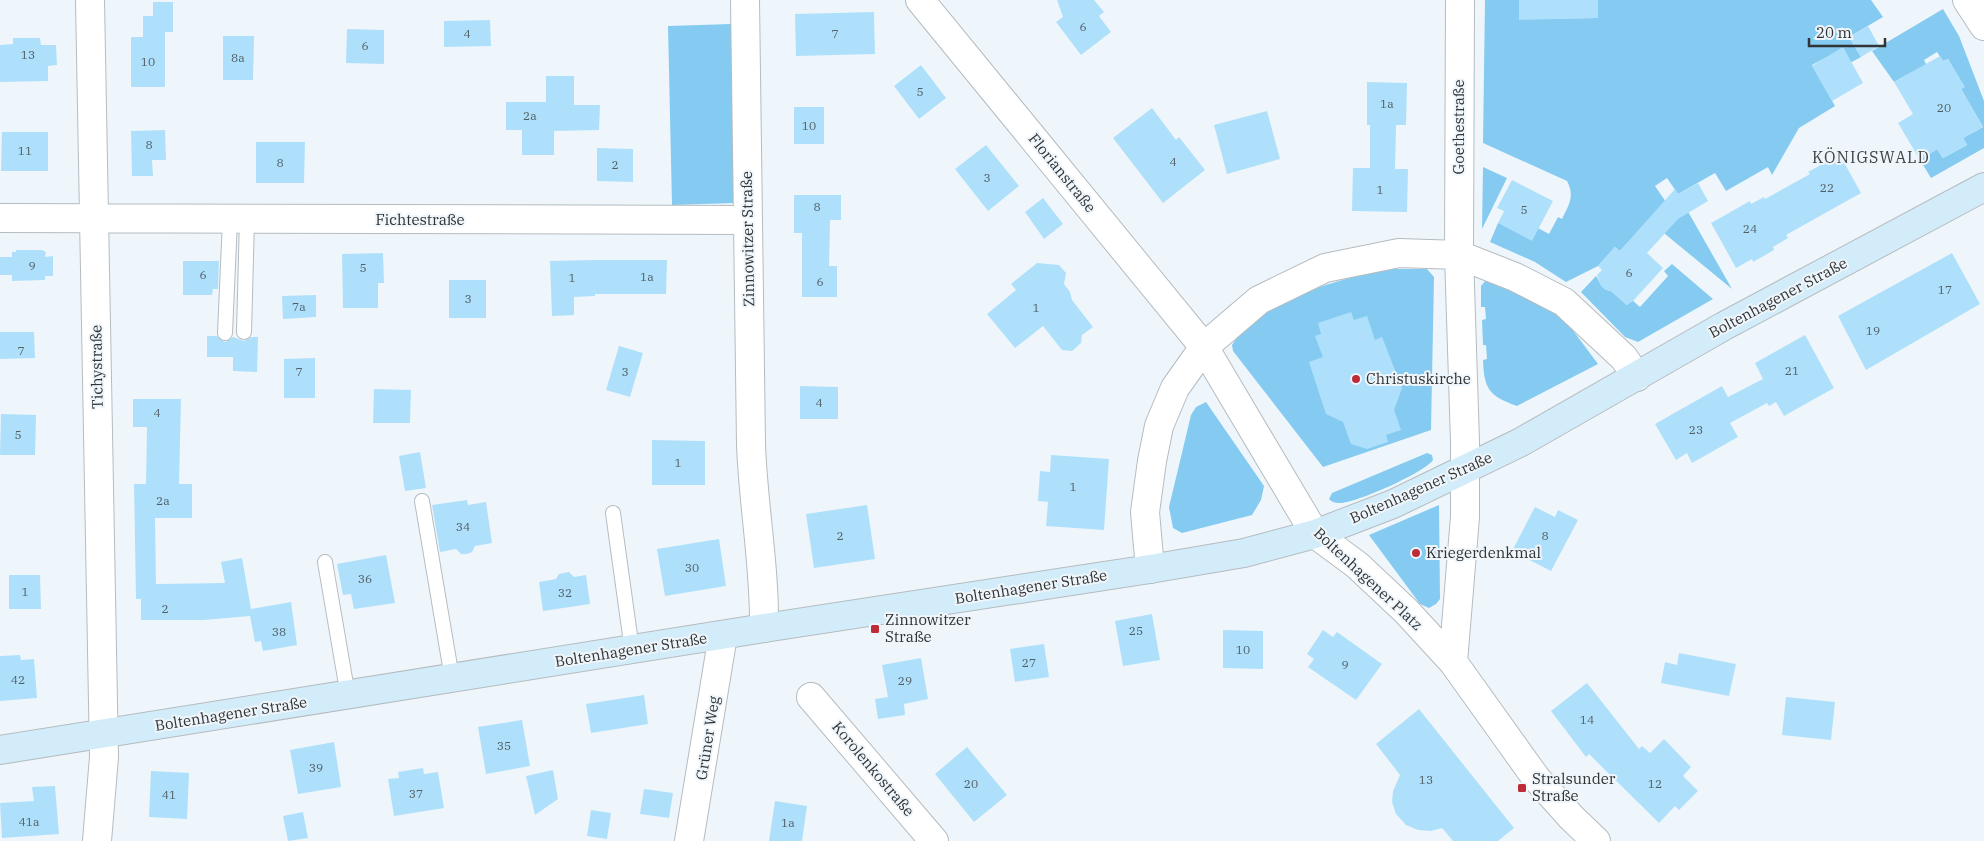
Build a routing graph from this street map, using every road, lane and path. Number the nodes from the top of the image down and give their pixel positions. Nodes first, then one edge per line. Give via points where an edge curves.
1 (90, 0) edge
2 (745, 0) edge
3 (920, 0) edge
4 (1460, 0) edge
5 (1967, 0) edge
6 (1984, 26) edge
7 (1984, 187) edge
8 (0, 218) edge
9 (238, 219) junction
10 (94, 220) junction
11 (747, 220) junction
12 (1459, 255) junction
13 (244, 332) dead end
14 (225, 333) dead end
15 (1204, 347) junction
16 (1637, 377) junction
17 (1465, 471) junction
18 (422, 501) dead end
19 (613, 512) dead end
20 (1315, 534) junction
21 (325, 562) dead end
22 (1150, 569) junction
23 (764, 628) junction
24 (723, 635) junction
25 (632, 650) junction
26 (1453, 662) junction
27 (452, 678) junction
28 (348, 696) junction
29 (812, 697) dead end
30 (104, 734) junction
31 (0, 750) edge
32 (97, 841) edge
33 (689, 841) edge
34 (934, 841) edge
35 (1596, 841) edge

1 - 10 street, Tichystraße
2 - 11 street, Zinnowitzer Straße
3 - 15 street, Florianstraße
4 - 12 street, Goethestraße
5 - 6 street
7 - 16 street, Boltenhagener Straße via 1724,326
8 - 10 street, Fichtestraße
9 - 10 street, Fichtestraße
9 - 11 street, Fichtestraße
9 - 13 lane
9 - 14 lane
10 - 30 street, Tichystraße
11 - 23 street, Zinnowitzer Straße via 753,492 765,599
12 - 15 street via 1399,253 1325,268 1259,300
12 - 16 street via 1515,277 1564,302 1618,352
12 - 17 street
15 - 20 street, Boltenhagener Platz
15 - 22 street via 1175,388 1159,426 1145,512
16 - 17 street, Boltenhagener Straße
17 - 20 street, Boltenhagener Straße via 1393,504
17 - 26 street via 1465,517
18 - 27 lane
19 - 25 lane
20 - 22 street, Boltenhagener Straße via 1244,553
20 - 26 street, Boltenhagener Platz via 1357,565
21 - 28 lane
22 - 23 street, Boltenhagener Straße
23 - 24 street, Boltenhagener Straße
24 - 25 street, Boltenhagener Straße
24 - 33 street, Grüner Weg
25 - 27 street, Boltenhagener Straße
26 - 35 street, Boltenhagener Platz via 1536,778
27 - 28 street, Boltenhagener Straße
28 - 30 street, Boltenhagener Straße
29 - 34 street, Korolenkostraße
30 - 31 street, Boltenhagener Straße
30 - 32 street, Tichystraße

